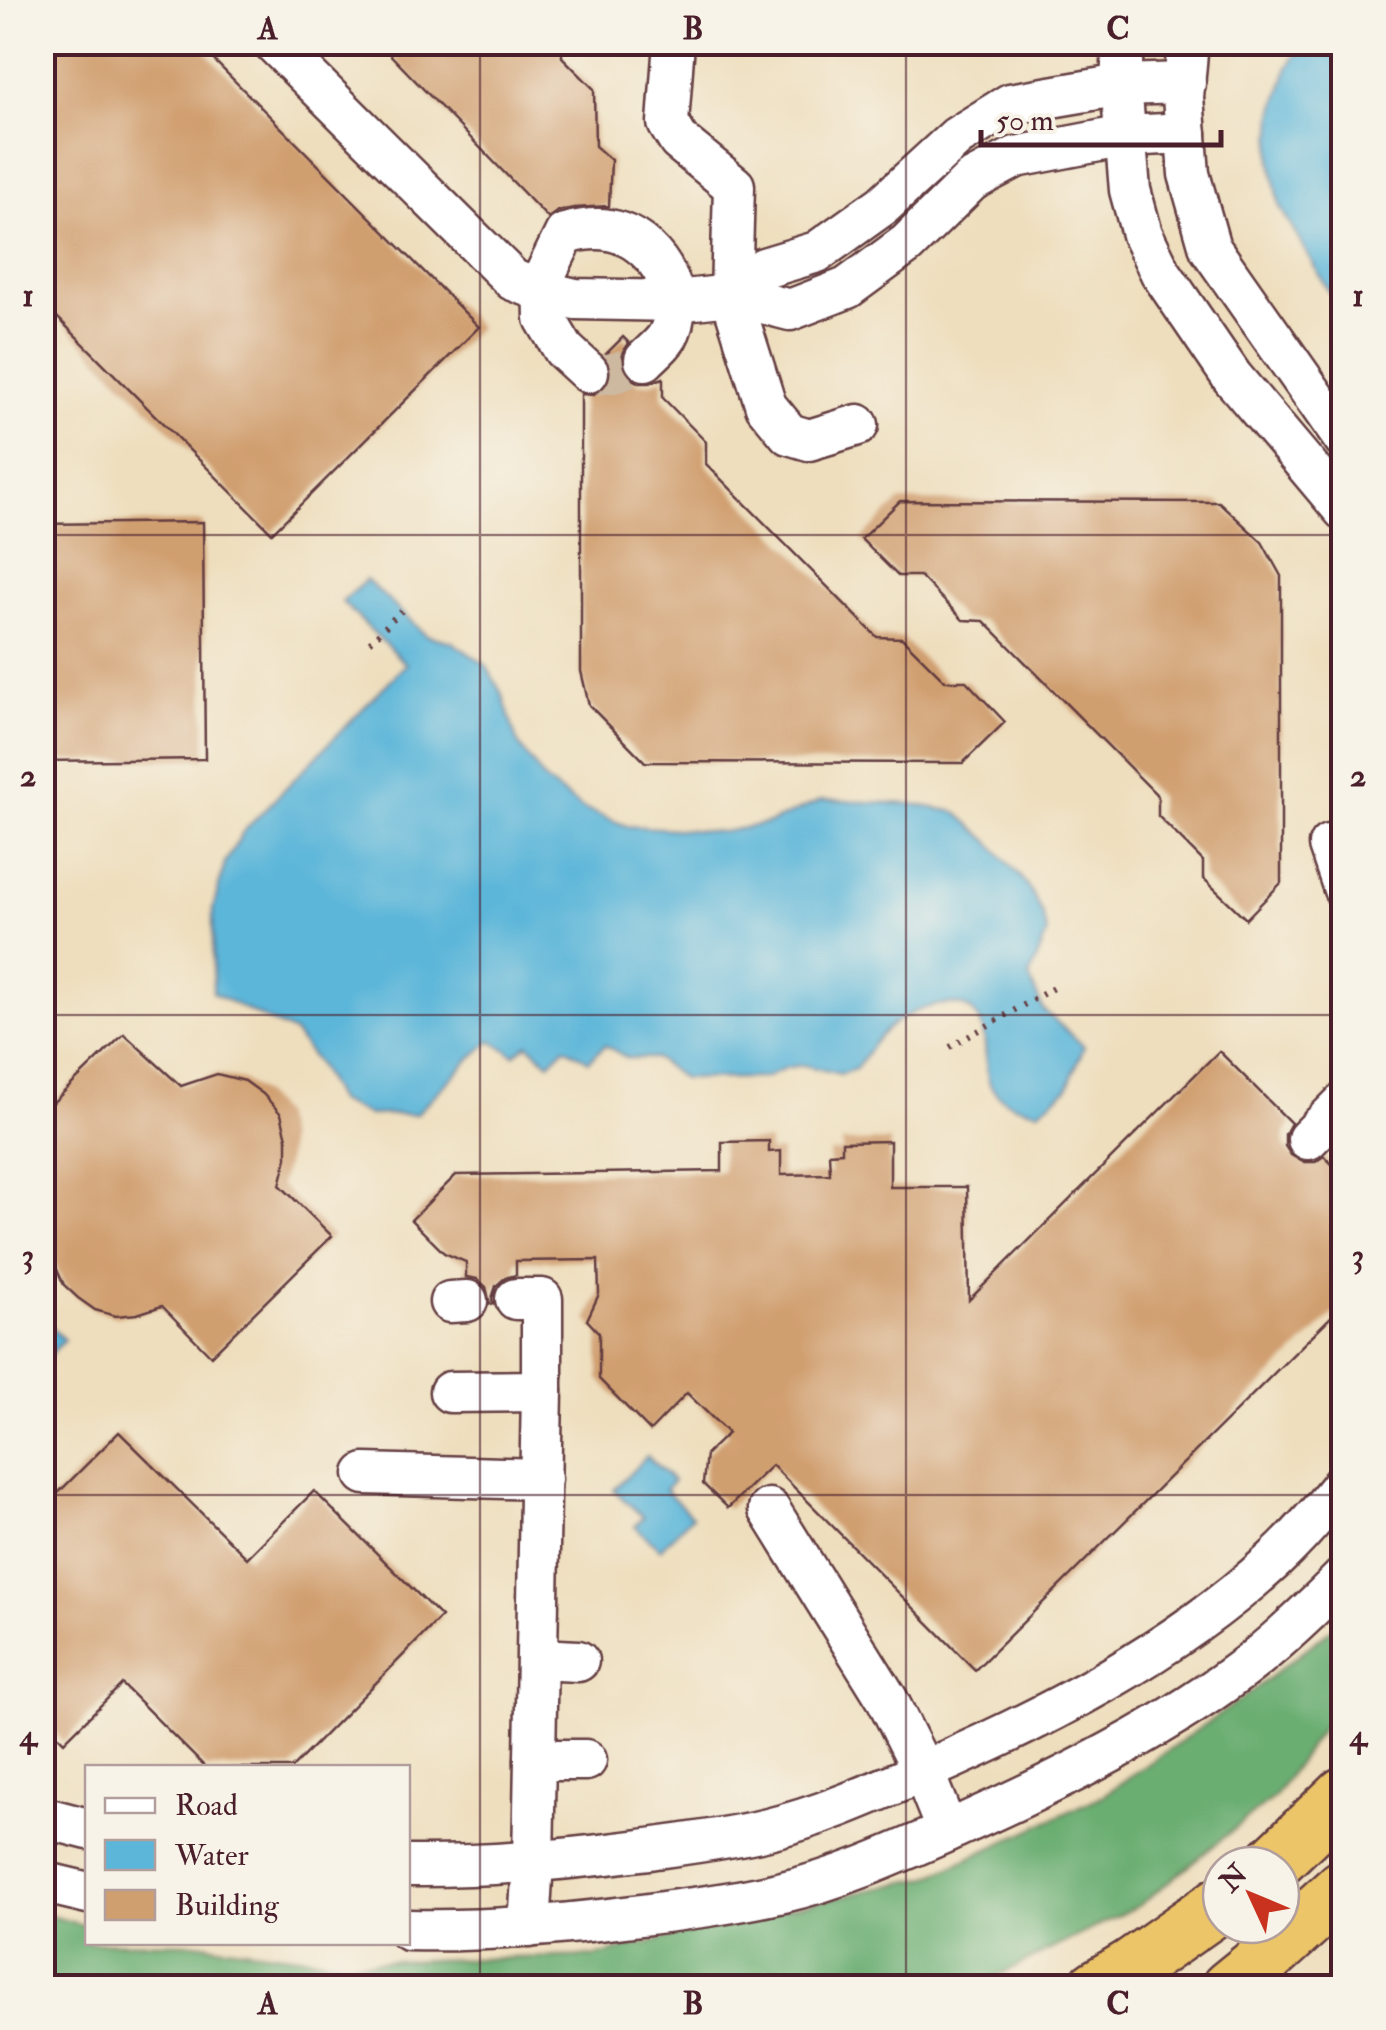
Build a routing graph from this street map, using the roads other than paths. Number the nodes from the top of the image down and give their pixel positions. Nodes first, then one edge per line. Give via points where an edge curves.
1 (273, 42) edge
2 (674, 42) edge
3 (1122, 42) edge
4 (1188, 42) edge
5 (1184, 83) junction
6 (1122, 85) junction
7 (1186, 133) junction
8 (1125, 136) junction
9 (545, 292) junction
10 (731, 295) junction
11 (676, 301) junction
12 (645, 360) tunnel mouth
13 (588, 372) dead end
14 (858, 425) dead end
15 (1344, 439) edge
16 (1344, 510) edge
17 (1329, 845) dead end
18 (1344, 889) edge
19 (1344, 1104) edge
20 (1308, 1140) dead end
21 (516, 1299) dead end
22 (542, 1391) junction
23 (450, 1392) dead end
24 (366, 1474) dead end
25 (542, 1479) junction
26 (1344, 1482) edge
27 (769, 1509) dead end
28 (1344, 1577) edge
29 (538, 1659) junction
30 (578, 1661) dead end
31 (535, 1760) junction
32 (586, 1760) dead end
33 (923, 1771) junction
34 (1344, 1795) edge
35 (42, 1817) edge
36 (85, 1827) edge
37 (947, 1831) junction
38 (1293, 1845) edge
39 (533, 1862) junction
40 (410, 1866) edge
41 (42, 1882) edge
42 (1344, 1887) edge
43 (85, 1893) edge
44 (1201, 1918) edge
45 (530, 1927) junction
46 (410, 1930) edge
47 (1096, 1988) edge
48 (1229, 1988) edge

1 - 9 street via 513,280
2 - 10 street via 668,123 679,141 734,186
3 - 6 street
4 - 5 street
5 - 6 street
5 - 7 street
6 - 8 street
6 - 10 street via 1010,104 957,137 883,206 817,252 764,268
7 - 8 street
7 - 15 street via 1189,174 1210,248
8 - 10 street via 1016,156 971,181 907,244 847,288 790,310
8 - 16 street via 1130,190 1161,273 1232,377
9 - 11 street
9 - 11 street via 544,276 565,234 600,229 636,240 658,262
9 - 13 street via 545,318 554,336
10 - 11 street
10 - 14 street via 766,406 790,434 809,440
11 - 12 street via 668,335
17 - 18 street
19 - 20 street
21 - 22 street via 542,1298
22 - 23 street
22 - 25 street
24 - 25 street
25 - 29 street
26 - 33 street via 1274,1561 1150,1655
27 - 33 street via 887,1699
28 - 37 street via 1254,1660 1184,1709
29 - 30 street
29 - 31 street
31 - 32 street
31 - 39 street
33 - 37 street
33 - 39 street via 770,1829
34 - 38 highway
35 - 36 street
37 - 45 street via 785,1892
39 - 40 street
39 - 45 street
41 - 43 street
42 - 48 highway
44 - 47 highway
45 - 46 street

